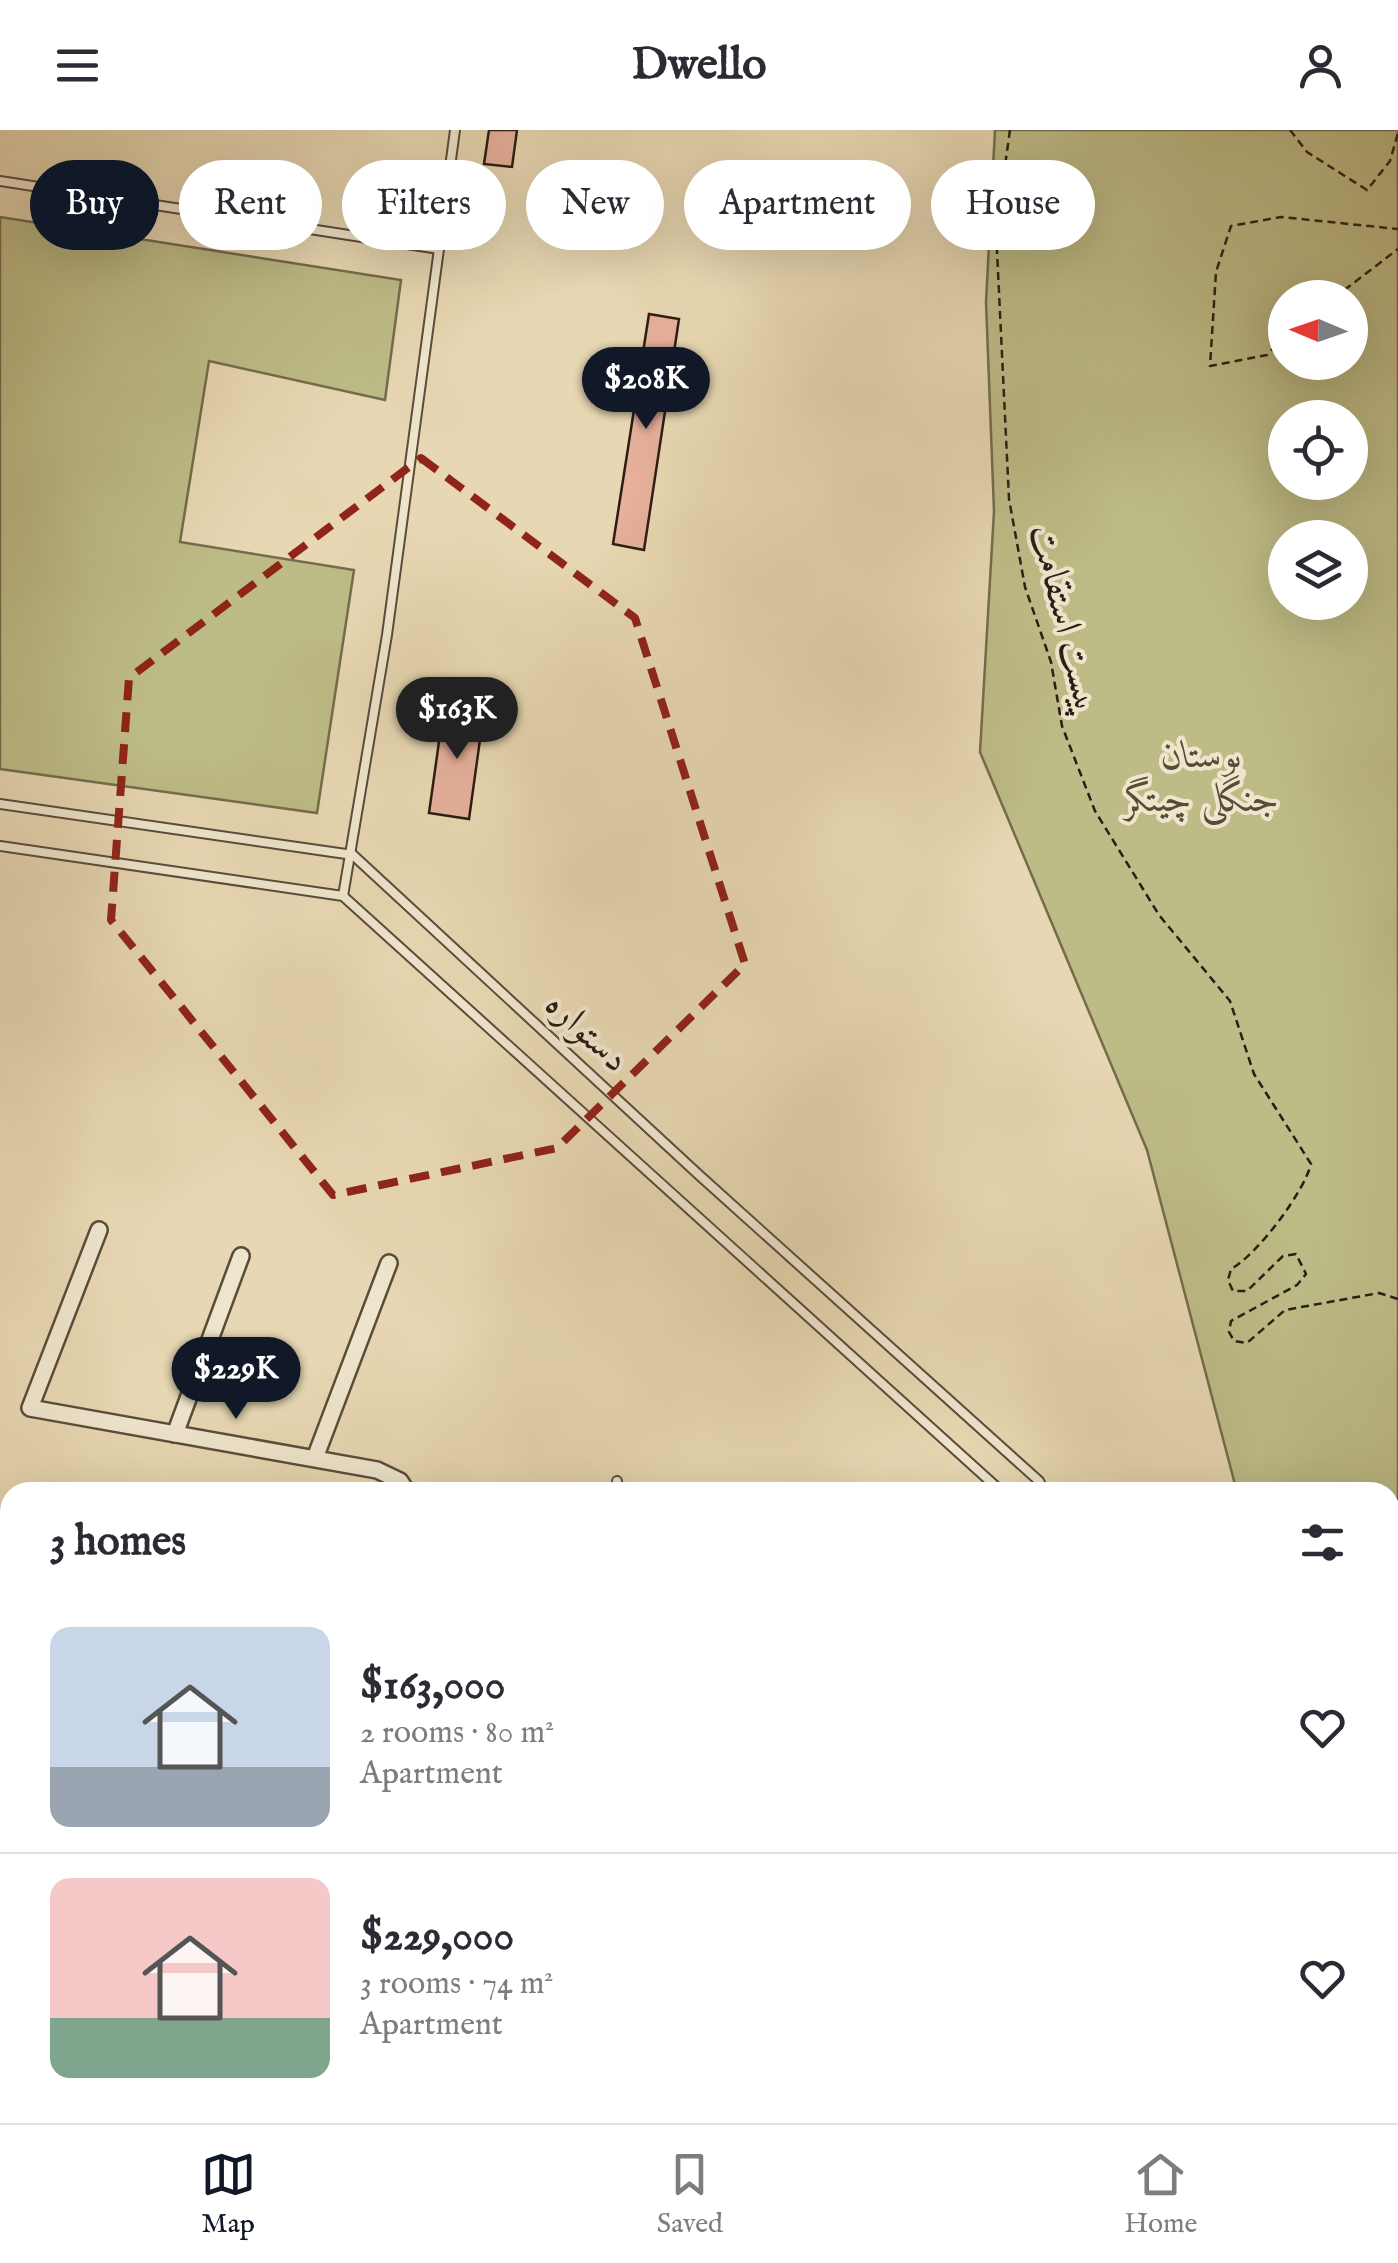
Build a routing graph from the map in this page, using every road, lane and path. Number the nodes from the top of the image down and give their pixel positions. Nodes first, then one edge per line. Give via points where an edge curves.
1 (455, 130) edge
2 (1010, 130) edge
3 (1290, 130) edge
4 (1398, 132) edge
5 (451, 160) edge
6 (0, 181) edge
7 (1398, 229) edge
8 (342, 234) edge
9 (1398, 249) edge
10 (439, 250) edge
11 (1358, 280) edge
12 (1268, 354) edge
13 (0, 804) edge
14 (0, 846) edge
15 (353, 855) junction
16 (343, 896) junction
17 (100, 1230) dead end
18 (241, 1256) dead end
19 (389, 1263) dead end
20 (1398, 1299) edge
21 (175, 1434) junction
22 (315, 1458) junction
23 (401, 1482) edge
24 (991, 1482) edge
25 (1039, 1482) edge

1 - 5 lane
2 - 20 path, پیست استقامت via 996,230 1010,499 1025,587 1052,662 1062,726 1095,812 1159,915 1230,1000 1254,1074 1311,1164 1306,1186 1228,1280 1233,1292 1247,1291 1283,1256 1296,1254 1306,1274 1231,1321 1229,1332 1246,1342 1285,1310 1378,1293
3 - 4 path via 1307,152 1367,190 1390,161
6 - 8 lane
7 - 12 path via 1281,217 1231,226 1216,272 1210,366
9 - 11 path
10 - 15 lane
13 - 15 lane
14 - 16 lane
15 - 16 lane
15 - 25 lane, دستواره
16 - 24 lane
17 - 21 street via 30,1408
18 - 21 street
19 - 22 street
21 - 22 street
22 - 23 street via 377,1470

